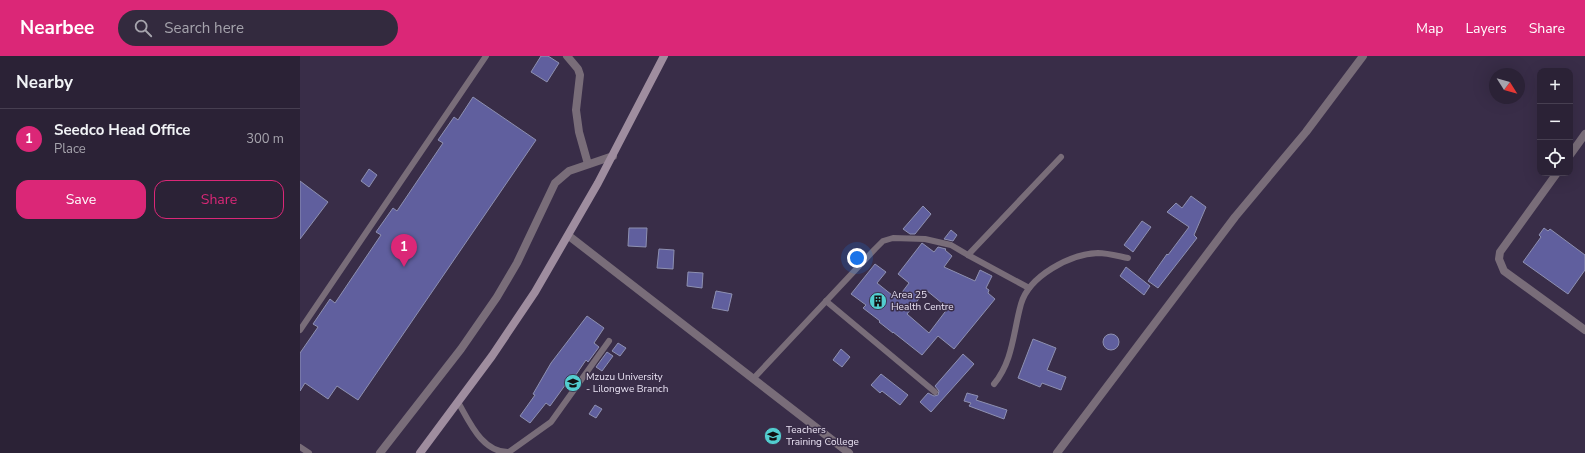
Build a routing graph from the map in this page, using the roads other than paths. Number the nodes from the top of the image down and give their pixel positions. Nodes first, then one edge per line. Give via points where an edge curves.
1 (486, 56) edge
2 (567, 56) edge
3 (1363, 56) edge
4 (662, 57) edge
5 (1585, 134) edge
6 (1573, 151) edge
7 (613, 156) junction
8 (1062, 157) dead end
9 (588, 164) junction
10 (1555, 176) edge
11 (569, 236) junction
12 (968, 255) junction
13 (1128, 258) dead end
14 (1029, 288) junction
15 (826, 301) junction
16 (300, 330) edge
17 (1585, 330) edge
18 (609, 341) dead end
19 (753, 379) junction
20 (994, 384) dead end
21 (935, 392) dead end
22 (458, 402) junction
23 (300, 447) edge
24 (309, 453) edge
25 (380, 453) edge
26 (420, 453) edge
27 (849, 453) edge
28 (1057, 453) edge

1 - 16 lane
2 - 9 street via 580,74 576,110
3 - 28 street via 1306,132 1235,217
4 - 7 main road
5 - 6 street
7 - 9 street
7 - 11 main road
8 - 12 lane
9 - 25 street via 569,171 555,183 517,263 497,297
10 - 17 street via 1500,252 1500,265 1504,271
11 - 19 street
11 - 22 main road via 535,292
12 - 14 lane
12 - 15 lane via 952,245 926,239 892,238 875,249
13 - 14 lane via 1099,253 1075,256 1051,269
14 - 20 lane via 1021,303 1004,373
15 - 19 lane
15 - 21 lane
18 - 22 lane via 551,422 509,452 497,451 479,438
19 - 27 street
22 - 26 main road
23 - 24 lane

